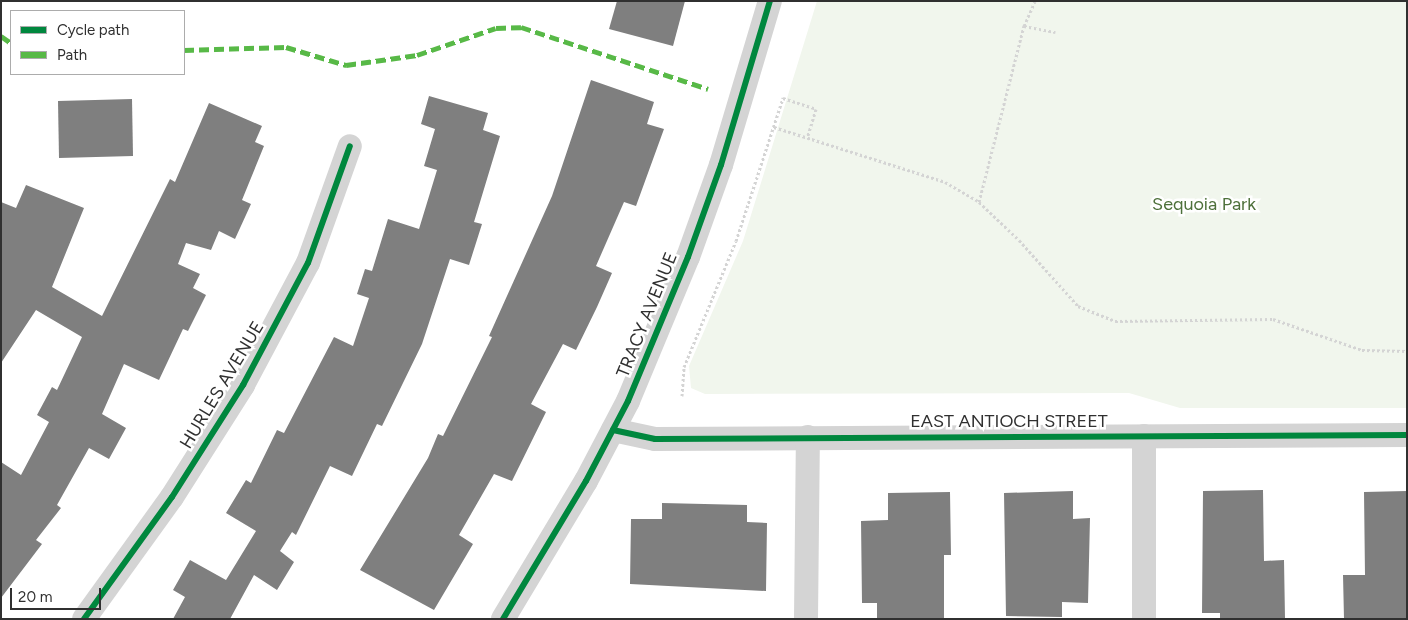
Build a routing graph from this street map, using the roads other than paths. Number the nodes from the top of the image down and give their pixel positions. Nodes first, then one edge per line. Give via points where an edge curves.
1 (770, 1) edge
2 (350, 146) dead end
3 (613, 430) junction
4 (1407, 435) edge
5 (1144, 436) junction
6 (808, 437) junction
7 (84, 619) edge
8 (503, 619) edge
9 (806, 619) edge
10 (1144, 619) edge

1 - 3 street, TRACY AVENUE via 740,106 688,257
2 - 7 street, HURLES AVENUE via 308,263 243,385 172,497
3 - 6 street, EAST ANTIOCH STREET via 655,439
3 - 8 street, TRACY AVENUE
4 - 5 street, EAST ANTIOCH STREET
5 - 6 street, EAST ANTIOCH STREET
5 - 10 street
6 - 9 street

